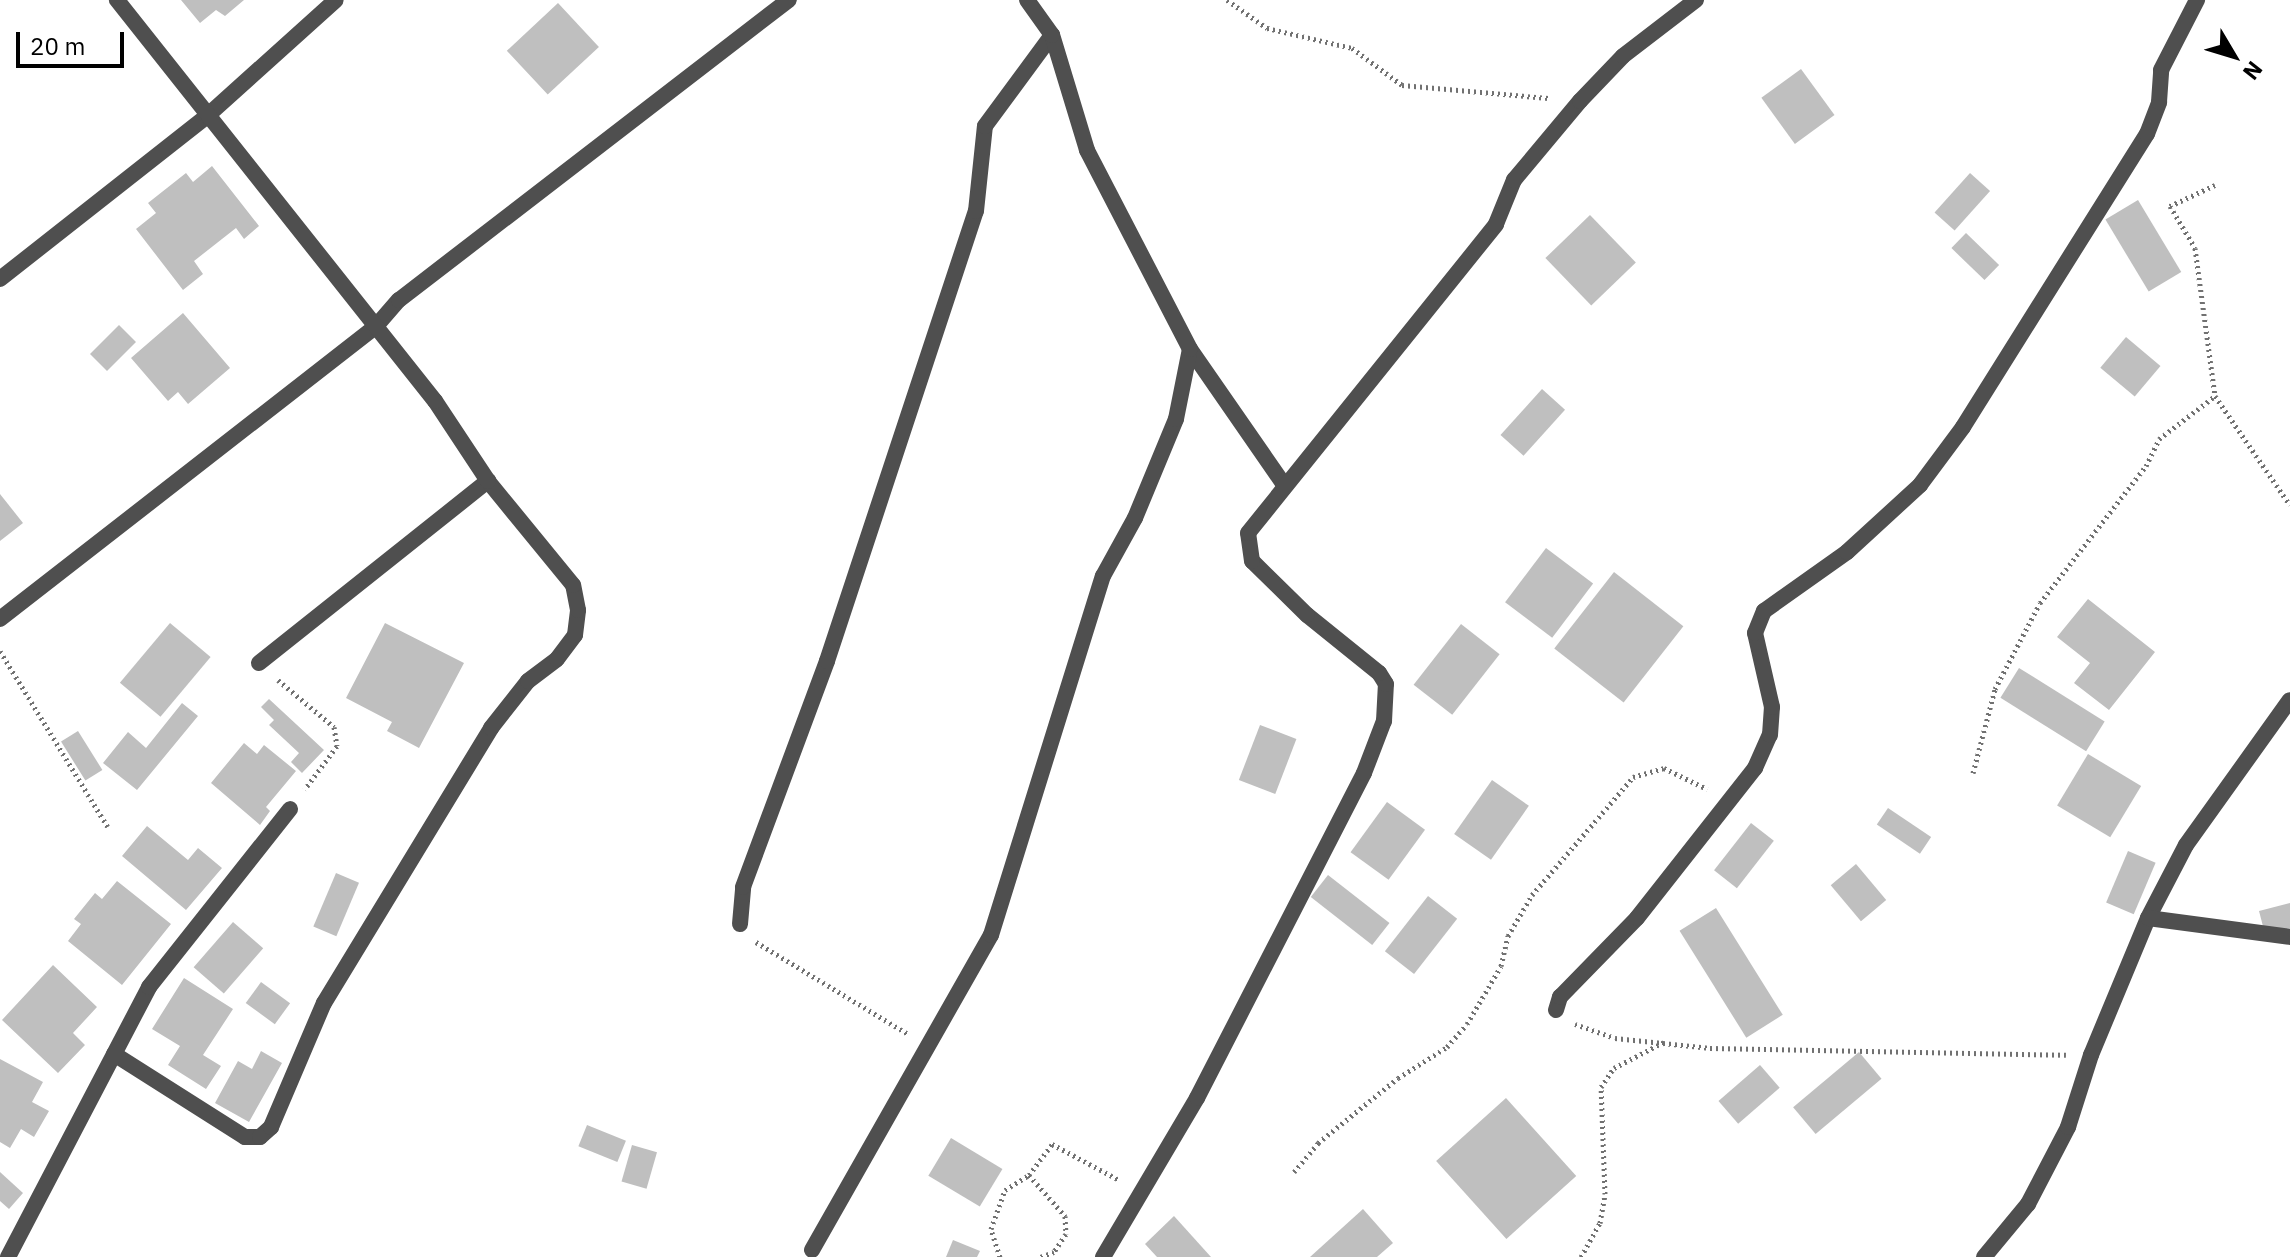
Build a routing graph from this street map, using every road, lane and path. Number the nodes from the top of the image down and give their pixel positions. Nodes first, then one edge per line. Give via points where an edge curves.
1 (117, 0) edge
2 (336, 0) edge
3 (789, 0) edge
4 (1027, 0) edge
5 (1227, 0) edge
6 (1696, 0) edge
7 (2197, 0) edge
8 (1052, 35) junction
9 (1580, 101) junction
10 (207, 116) junction
11 (2215, 185) dead end
12 (0, 279) edge
13 (377, 325) junction
14 (1190, 349) junction
15 (2215, 396) junction
16 (488, 481) junction
17 (1284, 485) junction
18 (2290, 505) edge
19 (0, 619) edge
20 (0, 651) edge
21 (259, 663) joint
22 (2290, 700) edge
23 (1973, 773) dead end
24 (1731, 801) junction
25 (290, 809) joint
26 (108, 827) dead end
27 (2148, 918) junction
28 (740, 924) joint
29 (2290, 937) edge
30 (1556, 1010) joint
31 (1664, 1042) junction
32 (926, 1045) junction
33 (114, 1054) junction
34 (2091, 1055) junction
35 (1294, 1172) dead end
36 (1029, 1175) junction
37 (1140, 1194) junction
38 (812, 1250) dead end
39 (8, 1257) edge
40 (1000, 1257) edge
41 (1040, 1257) edge
42 (1103, 1257) edge
43 (1581, 1257) edge
44 (1984, 1257) edge

1 - 10 street
2 - 10 street
3 - 13 street via 399,300
4 - 8 street
5 - 9 path via 1267,28 1352,48 1402,85
6 - 9 street via 1623,56
7 - 24 street via 2161,70 2159,102 2147,134 1963,427 1920,485 1879,524 1764,611 1755,633 1772,707 1770,735
8 - 14 street via 1087,150
8 - 28 street via 985,126 976,211 827,661 743,887
9 - 17 street via 1514,180 1496,224 1462,260 1346,416
10 - 12 street
10 - 13 street
11 - 15 path via 2170,206 2195,248
13 - 16 street
13 - 19 street
14 - 17 street
14 - 32 street via 1176,419 1135,518 1103,576 991,935
15 - 18 path
15 - 23 path via 2159,439 2146,466 2040,603 1995,689
16 - 21 street
16 - 33 street via 573,585 575,635 557,659 528,681 491,728 324,1003 271,1127 260,1137 245,1137
17 - 37 street via 1248,533 1252,561 1307,615 1379,673 1386,684 1384,721 1364,773 1197,1098
20 - 26 path
21 - 25 path via 334,727 337,746
22 - 27 street via 2186,845
24 - 30 street via 1637,918 1590,961 1560,997
24 - 35 path via 1664,768 1633,777 1532,895 1508,936 1501,966 1467,1024 1447,1047 1398,1078 1318,1143
25 - 33 street via 149,987
27 - 29 street
27 - 34 street
28 - 32 path via 765,951
30 - 31 path via 1560,1018 1615,1038
31 - 34 path via 1710,1048
31 - 43 path via 1614,1068 1601,1087 1605,1194 1600,1223
32 - 38 street
33 - 39 street
34 - 44 street via 2068,1127 2035,1191
36 - 37 path via 1052,1144 1094,1163
36 - 40 path via 1005,1190 991,1229
36 - 41 path via 1065,1216 1066,1234 1054,1252
37 - 42 street

